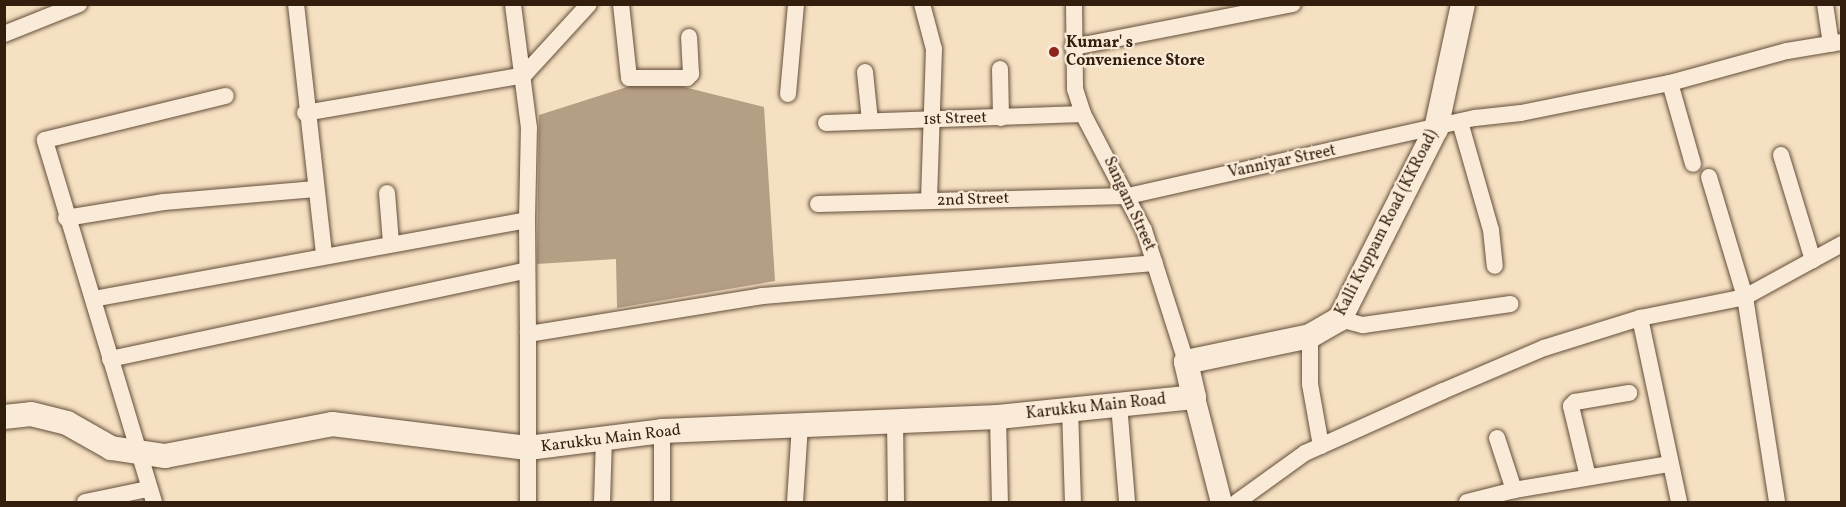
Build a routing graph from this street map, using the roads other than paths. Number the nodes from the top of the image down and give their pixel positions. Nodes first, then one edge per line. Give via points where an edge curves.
1 (80, 4) edge
2 (296, 4) edge
3 (513, 4) edge
4 (589, 4) edge
5 (621, 4) edge
6 (796, 4) edge
7 (922, 4) edge
8 (1074, 4) edge
9 (1293, 4) edge
10 (1463, 4) edge
11 (1825, 4) edge
12 (4, 34) edge
13 (689, 37) dead end
14 (1836, 43) edge
15 (1073, 47) junction
16 (1000, 69) dead end
17 (865, 72) dead end
18 (524, 75) junction
19 (1670, 83) junction
20 (788, 94) dead end
21 (226, 96) dead end
22 (305, 113) junction
23 (1083, 114) junction
24 (1001, 118) junction
25 (932, 120) junction
26 (870, 122) junction
27 (1460, 122) junction
28 (826, 123) dead end
29 (1436, 129) junction
30 (1781, 155) dead end
31 (1693, 164) dead end
32 (1709, 177) dead end
33 (315, 189) junction
34 (387, 193) dead end
35 (1128, 196) junction
36 (929, 201) junction
37 (818, 204) dead end
38 (66, 218) junction
39 (527, 220) junction
40 (392, 243) junction
41 (1842, 244) edge
42 (324, 254) junction
43 (1813, 260) junction
44 (1155, 263) junction
45 (1495, 266) dead end
46 (527, 270) junction
47 (1745, 297) junction
48 (93, 299) junction
49 (1511, 304) dead end
50 (1640, 318) junction
51 (1340, 319) junction
52 (528, 334) junction
53 (1310, 336) junction
54 (110, 359) junction
55 (1186, 362) junction
56 (1629, 393) dead end
57 (1194, 397) junction
58 (1119, 404) junction
59 (1070, 408) junction
60 (4, 417) edge
61 (998, 417) junction
62 (895, 420) junction
63 (800, 425) junction
64 (662, 431) junction
65 (604, 438) junction
66 (1497, 438) dead end
67 (1321, 446) junction
68 (528, 448) junction
69 (138, 452) junction
70 (1670, 464) junction
71 (1588, 477) junction
72 (1514, 490) junction
73 (151, 496) edge
74 (85, 502) edge
75 (528, 502) edge
76 (602, 502) edge
77 (663, 502) edge
78 (795, 502) edge
79 (896, 502) edge
80 (1000, 502) edge
81 (1073, 502) edge
82 (1127, 502) edge
83 (1221, 502) edge
84 (1237, 502) edge
85 (1467, 502) edge
86 (1679, 502) edge
87 (1777, 502) edge

1 - 12 street
2 - 22 street
3 - 18 street
4 - 18 street
5 - 13 street via 629,78 687,78 691,74
6 - 20 street
7 - 25 street via 934,49
8 - 15 street, Sangam Street
9 - 15 street
10 - 29 main road, Kalli Kuppam Road (KKRoad)
11 - 14 street
14 - 19 street, Vanniyar Street via 1787,51
15 - 23 street, Sangam Street via 1076,89
16 - 24 street
17 - 26 street
18 - 22 street
18 - 39 street via 529,128
19 - 27 street, Vanniyar Street
19 - 31 street
21 - 38 street via 48,138 44,144
22 - 33 street
23 - 24 street, 1st Street
23 - 35 street, Sangam Street
24 - 25 street, 1st Street
25 - 26 street, 1st Street
25 - 36 street
26 - 28 street, 1st Street
27 - 29 street, Vanniyar Street
27 - 45 street via 1491,230
29 - 35 street, Vanniyar Street
29 - 51 main road, Kalli Kuppam Road (KKRoad)
30 - 43 street
32 - 47 street
33 - 38 street via 164,202
33 - 42 street
34 - 40 street
35 - 36 street, 2nd Street
35 - 44 street, Sangam Street
36 - 37 street, 2nd Street
38 - 48 street
39 - 40 street
39 - 46 street
40 - 42 street
41 - 43 street
42 - 48 street
43 - 47 street
44 - 52 street via 762,296
44 - 55 street, Sangam Street
46 - 52 street
46 - 54 street
47 - 50 street
47 - 87 street
48 - 54 street
49 - 51 street via 1363,325
50 - 67 street via 1544,348
50 - 70 street
51 - 53 main road, Kalli Kuppam Road (KKRoad)
52 - 68 street
53 - 55 main road, Kalli Kuppam Road (KKRoad)
53 - 67 street via 1310,384
54 - 69 street
55 - 57 main road
56 - 71 street via 1575,402 1571,406
57 - 58 main road, Karukku Main Road
57 - 83 street
58 - 59 main road, Karukku Main Road
58 - 82 street
59 - 61 main road, Karukku Main Road
59 - 81 street
60 - 69 main road, Karukku Main Road via 31,414 67,423 111,448
61 - 62 main road, Karukku Main Road
61 - 80 street
62 - 63 main road, Karukku Main Road
62 - 79 street
63 - 64 main road, Karukku Main Road
63 - 78 street
64 - 65 main road, Karukku Main Road
64 - 77 street
65 - 68 main road, Karukku Main Road
65 - 76 street
66 - 72 street
67 - 84 street
68 - 69 main road, Karukku Main Road via 332,424 165,456
68 - 75 street
69 - 73 street
70 - 71 street
70 - 86 street
71 - 72 street
72 - 85 street
73 - 74 street

